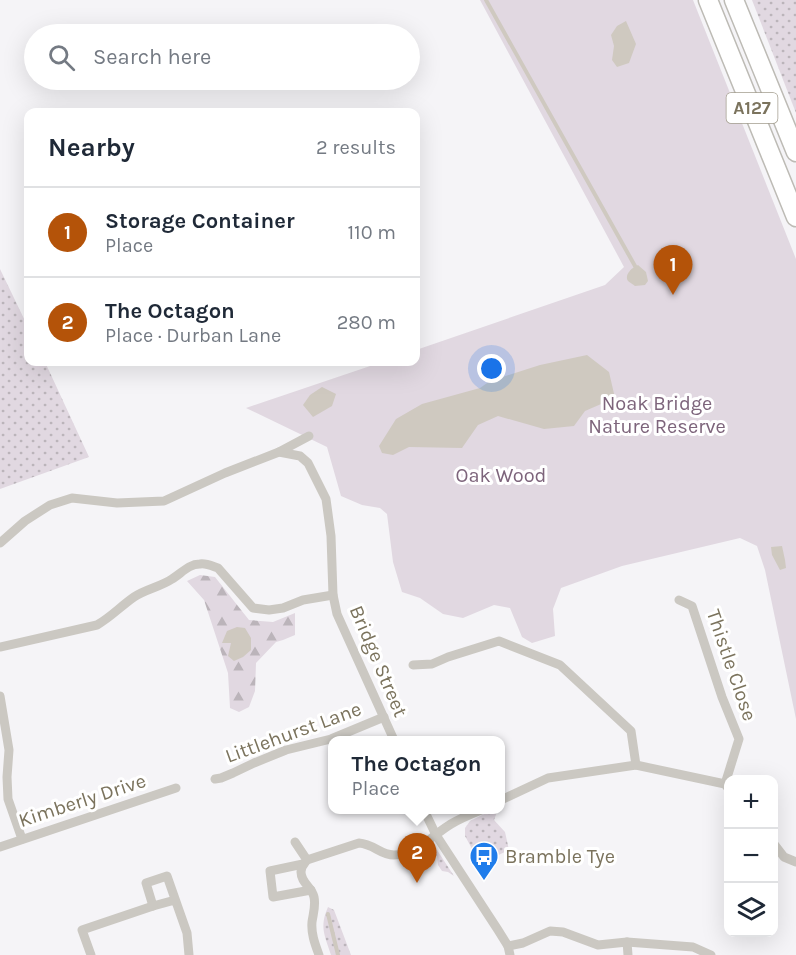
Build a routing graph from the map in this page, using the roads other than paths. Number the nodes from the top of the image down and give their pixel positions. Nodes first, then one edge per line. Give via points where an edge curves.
1 (708, 0) edge
2 (734, 0) edge
3 (796, 152) edge
4 (796, 217) edge
5 (309, 436) dead end
6 (279, 452) junction
7 (0, 543) edge
8 (333, 595) junction
9 (678, 600) dead end
10 (0, 647) edge
11 (413, 665) dead end
12 (0, 696) edge
13 (384, 717) junction
14 (338, 736) edge
15 (392, 736) edge
16 (328, 740) edge
17 (636, 765) junction
18 (4, 772) edge
19 (730, 775) edge
20 (215, 779) dead end
21 (724, 785) edge
22 (176, 788) dead end
23 (505, 798) edge
24 (426, 814) edge
25 (472, 814) edge
26 (436, 836) junction
27 (22, 839) junction
28 (295, 842) dead end
29 (0, 847) edge
30 (778, 849) edge
31 (305, 862) junction
32 (796, 862) edge
33 (312, 890) junction
34 (175, 900) junction
35 (153, 906) junction
36 (627, 942) junction
37 (509, 951) edge
38 (91, 955) edge
39 (189, 955) edge
40 (319, 955) edge
41 (628, 955) edge
42 (711, 955) edge

1 - 4 highway, A127
2 - 3 highway, A127
5 - 6 street
6 - 7 street via 164,501 117,503 72,498 50,505
6 - 8 street, Bridge Street via 300,456 308,463 326,498
8 - 10 street via 283,608 253,608 218,568 199,564 135,596 97,625
8 - 13 street, Bridge Street via 337,614
9 - 19 street, Thistle Close via 692,606 739,739
11 - 17 street via 432,664 499,641 560,665 631,731
12 - 18 street via 9,750
13 - 14 street, Littlehurst Lane
13 - 15 street, Bridge Street
16 - 20 street, Littlehurst Lane via 286,750
17 - 21 street
17 - 23 street via 548,778
18 - 27 street via 8,799
22 - 27 street, Kimberly Drive
24 - 26 street
25 - 26 street
26 - 31 street via 401,854 385,854 368,843 359,843
26 - 37 street
27 - 29 street, Kimberly Drive
28 - 31 street
30 - 32 street
31 - 33 street via 301,876
31 - 33 street via 270,871 273,897
33 - 40 street via 312,936
34 - 35 street
34 - 35 street via 167,876 146,883
34 - 39 street via 187,933
35 - 38 street via 82,930
36 - 37 street via 598,945 550,931
36 - 41 street
36 - 42 street via 693,947

